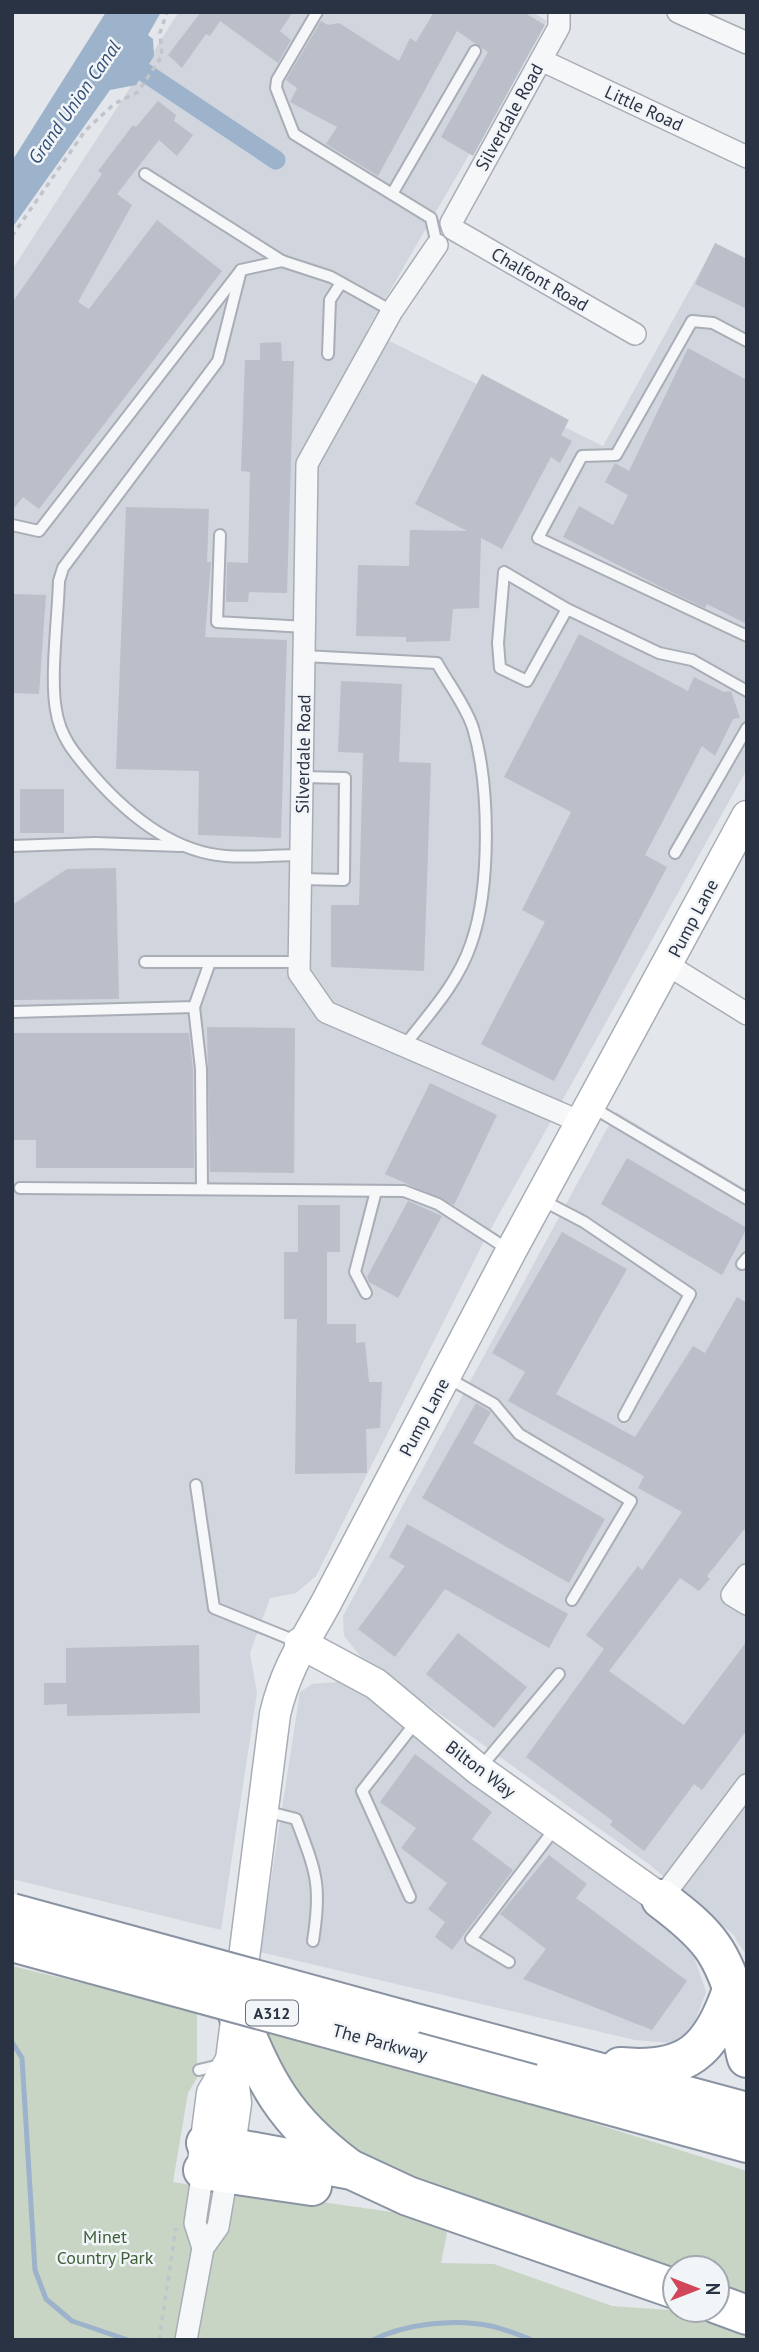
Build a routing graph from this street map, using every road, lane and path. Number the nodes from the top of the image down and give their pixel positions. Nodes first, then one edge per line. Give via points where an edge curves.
1 (167, 12) edge
2 (317, 12) edge
3 (559, 12) edge
4 (678, 12) edge
5 (747, 43) edge
6 (475, 51) dead end
7 (541, 60) junction
8 (747, 157) edge
9 (145, 174) dead end
10 (392, 194) junction
11 (451, 220) joint
12 (12, 236) edge
13 (437, 245) joint
14 (282, 261) junction
15 (241, 270) junction
16 (341, 283) junction
17 (392, 311) junction
18 (635, 334) dead end
19 (747, 341) edge
20 (328, 354) dead end
21 (12, 525) edge
22 (219, 535) dead end
23 (566, 609) junction
24 (305, 627) junction
25 (747, 636) edge
26 (304, 656) junction
27 (747, 691) edge
28 (747, 728) edge
29 (302, 777) junction
30 (747, 816) edge
31 (12, 846) edge
32 (184, 846) junction
33 (675, 853) dead end
34 (301, 855) junction
35 (301, 879) junction
36 (145, 962) dead end
37 (210, 962) junction
38 (299, 962) junction
39 (668, 965) junction
40 (194, 1007) junction
41 (13, 1012) edge
42 (747, 1014) edge
43 (404, 1046) junction
44 (587, 1115) junction
45 (20, 1188) dead end
46 (202, 1189) junction
47 (376, 1191) junction
48 (540, 1199) junction
49 (747, 1199) edge
50 (511, 1251) junction
51 (366, 1293) dead end
52 (445, 1376) junction
53 (624, 1416) dead end
54 (196, 1485) dead end
55 (747, 1575) edge
56 (572, 1600) dead end
57 (747, 1604) edge
58 (300, 1643) junction
59 (559, 1674) dead end
60 (418, 1720) junction
61 (479, 1770) junction
62 (747, 1785) edge
63 (262, 1811) junction
64 (558, 1825) junction
65 (410, 1897) dead end
66 (661, 1899) junction
67 (12, 1913) edge
68 (313, 1941) dead end
69 (12, 1942) edge
70 (509, 1962) dead end
71 (732, 1990) junction
72 (237, 2012) junction
73 (747, 2058) edge
74 (231, 2060) junction
75 (546, 2067) junction
76 (199, 2070) dead end
77 (747, 2112) edge
78 (747, 2143) edge
79 (216, 2158) junction
80 (352, 2171) junction
81 (408, 2196) junction
82 (172, 2252) dead end
83 (661, 2284) edge
84 (188, 2331) edge
85 (159, 2340) edge

1 - 12 path via 160,33 162,56 138,92 114,104 85,131
2 - 10 lane via 277,80 294,134
3 - 7 street, Silverdale Road via 559,27
4 - 5 street
6 - 10 lane
7 - 8 street, Little Road
7 - 11 street, Silverdale Road
9 - 14 lane
10 - 13 lane via 430,218
11 - 18 street, Chalfont Road via 453,229
13 - 17 street, Silverdale Road
14 - 15 lane
14 - 16 lane
15 - 21 lane via 39,531
15 - 32 lane via 218,361 66,561 59,581 55,703 61,732 108,793 146,826
16 - 17 lane
16 - 20 lane via 330,300
17 - 24 street, Silverdale Road via 307,464
19 - 25 lane via 713,323 691,321 616,455 582,456 538,538
22 - 24 lane via 217,622
23 - 23 lane via 527,681 500,668 504,572
23 - 27 lane via 659,653 691,660
24 - 26 street, Silverdale Road
26 - 29 street, Silverdale Road
26 - 43 lane via 437,663 472,726 483,775 485,869 472,943 452,985
28 - 33 lane
29 - 34 street, Silverdale Road
29 - 35 lane via 345,778 344,880
30 - 39 street, Pump Lane
31 - 32 lane via 95,842
32 - 34 lane via 224,856
34 - 35 street, Silverdale Road
35 - 38 street, Silverdale Road
36 - 37 lane
37 - 38 lane
37 - 40 lane
38 - 43 street, Silverdale Road via 299,972 326,1012
39 - 42 street
39 - 44 street, Pump Lane
40 - 41 lane
40 - 46 lane via 201,1069
43 - 44 street, Silverdale Road
44 - 48 street, Pump Lane
44 - 49 lane
45 - 46 lane
46 - 47 lane
47 - 50 lane via 404,1191 438,1203
47 - 51 lane via 355,1272
48 - 50 street, Pump Lane
48 - 53 lane via 584,1222 690,1294
50 - 52 street, Pump Lane
52 - 56 lane via 494,1404 519,1434 631,1501
52 - 58 street, Pump Lane via 326,1603
54 - 58 lane via 214,1608
55 - 57 street via 732,1595
58 - 60 street, Bilton Way via 376,1684
58 - 63 street, Pump Lane via 275,1714
59 - 61 lane
60 - 61 street, Bilton Way
60 - 65 lane via 362,1791
61 - 64 street, Bilton Way
62 - 66 street
63 - 68 lane via 296,1819 300,1829 318,1880
63 - 72 street, Pump Lane
64 - 66 street, Bilton Way
64 - 70 lane via 471,1938
66 - 71 highway via 710,1940 724,1962
67 - 75 highway, The Parkway / A312, bridge
69 - 75 highway, The Parkway / A312, bridge
71 - 73 highway
71 - 75 highway via 711,2039 681,2062 632,2068
72 - 74 street, Pump Lane
72 - 80 highway via 279,2102 296,2123
74 - 76 lane
74 - 79 street, Pump Lane via 215,2085
75 - 77 highway, The Parkway / A312
75 - 78 highway, The Parkway / A312
79 - 80 highway
79 - 81 highway
79 - 84 street via 218,2227 203,2248
80 - 81 highway
81 - 83 highway
82 - 85 path

